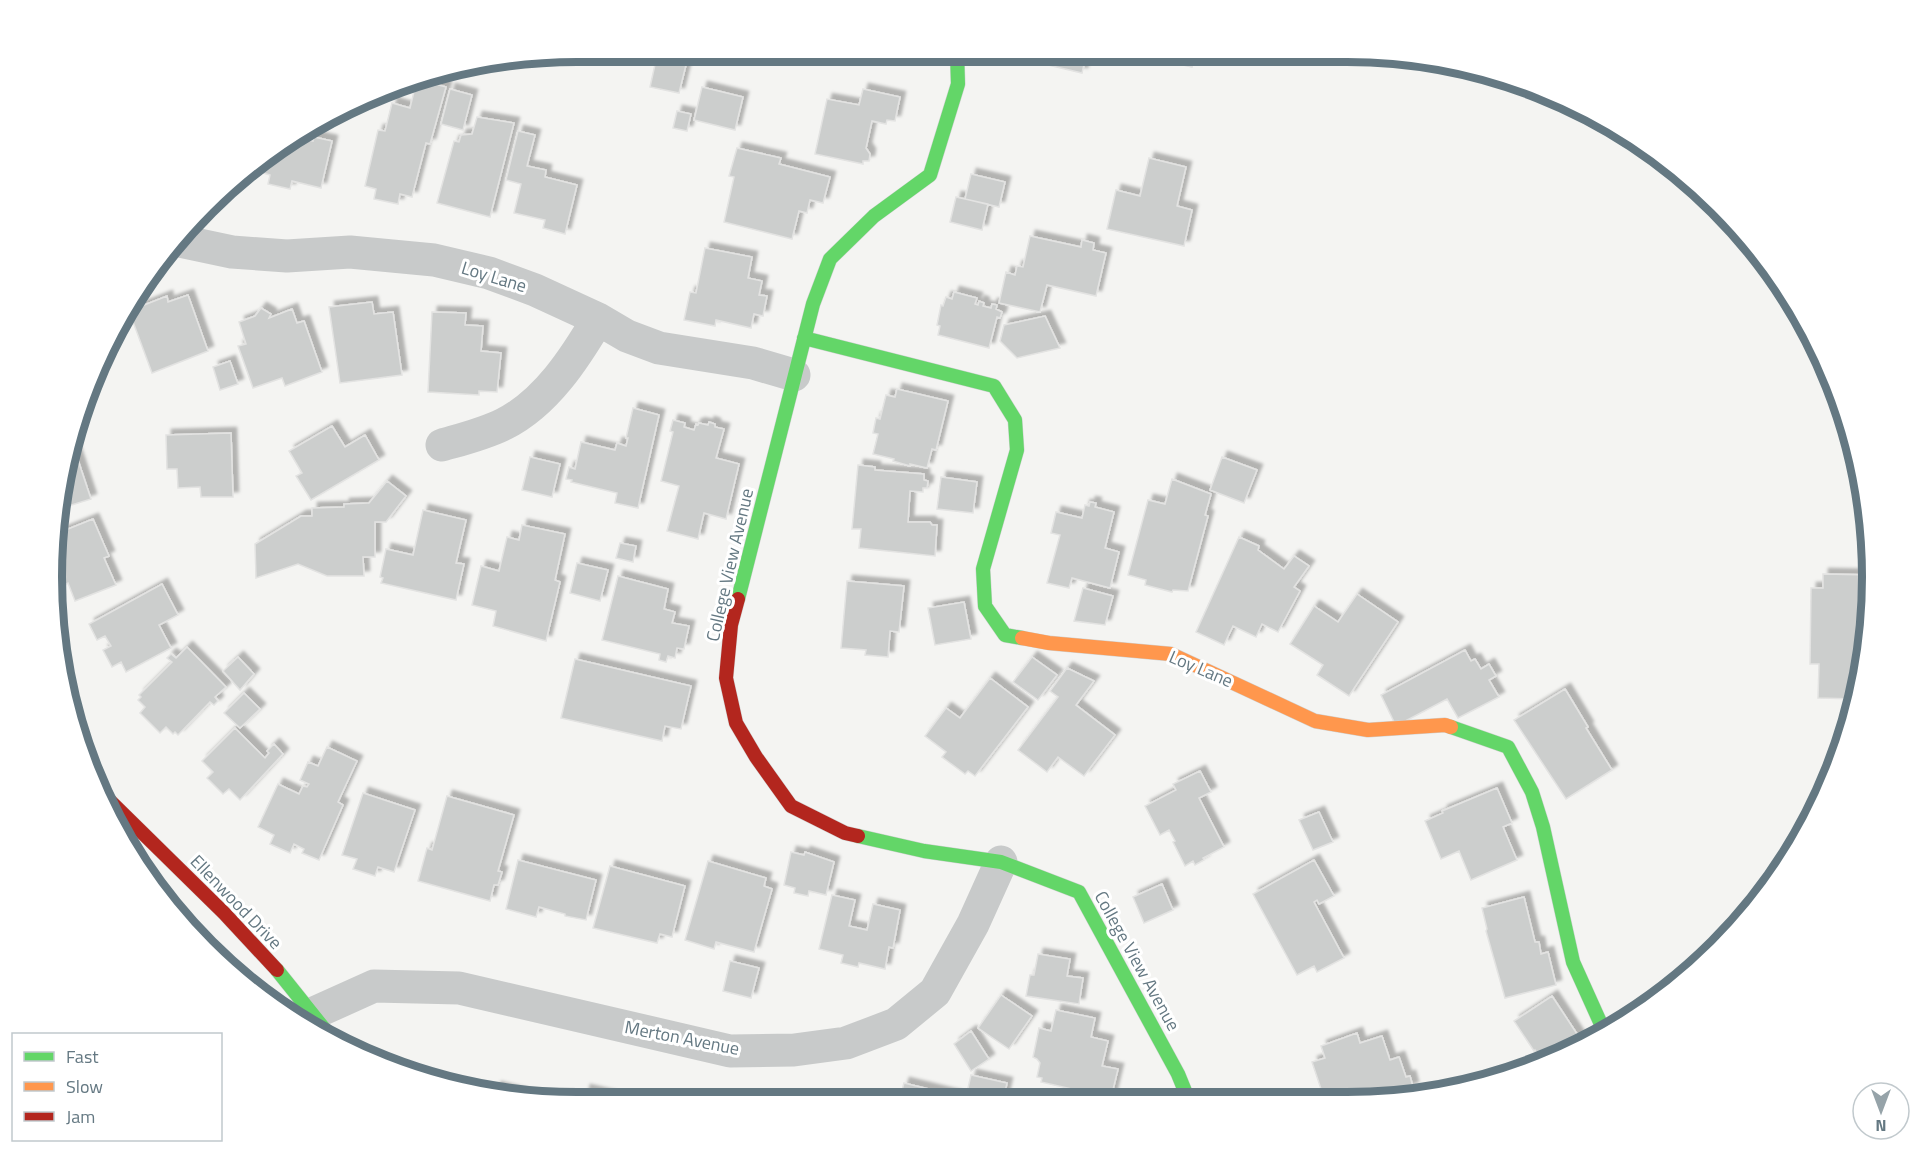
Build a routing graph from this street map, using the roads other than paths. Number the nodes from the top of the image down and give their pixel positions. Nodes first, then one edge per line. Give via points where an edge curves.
1 (957, 62) edge
2 (185, 242) edge
3 (598, 319) junction
4 (804, 338) junction
5 (794, 375) junction
6 (442, 445) dead end
7 (117, 808) edge
8 (1001, 862) junction
9 (322, 1024) edge
10 (1601, 1025) edge
11 (1185, 1092) edge

1 - 4 street, College View Avenue via 958,84 930,175 874,216 830,259
2 - 3 street, Loy Lane via 243,253 287,256 350,252 434,260 498,276
3 - 5 street, Loy Lane via 659,348 753,363
3 - 6 street via 573,361 540,398 506,424
4 - 5 street, College View Avenue
4 - 10 street, Loy Lane via 994,386 1016,420 1017,450 983,569 985,606 1005,635 1171,654 1315,721 1368,730 1445,725 1508,747 1532,792 1573,963
5 - 8 street, College View Avenue via 731,625 726,678 736,723 791,806 845,833 924,851
7 - 9 street, Ellenwood Drive via 244,933
8 - 9 street, Merton Avenue via 973,924 935,992 896,1024 846,1043 794,1050 730,1051 459,988 374,986
8 - 11 street, College View Avenue via 1079,892

